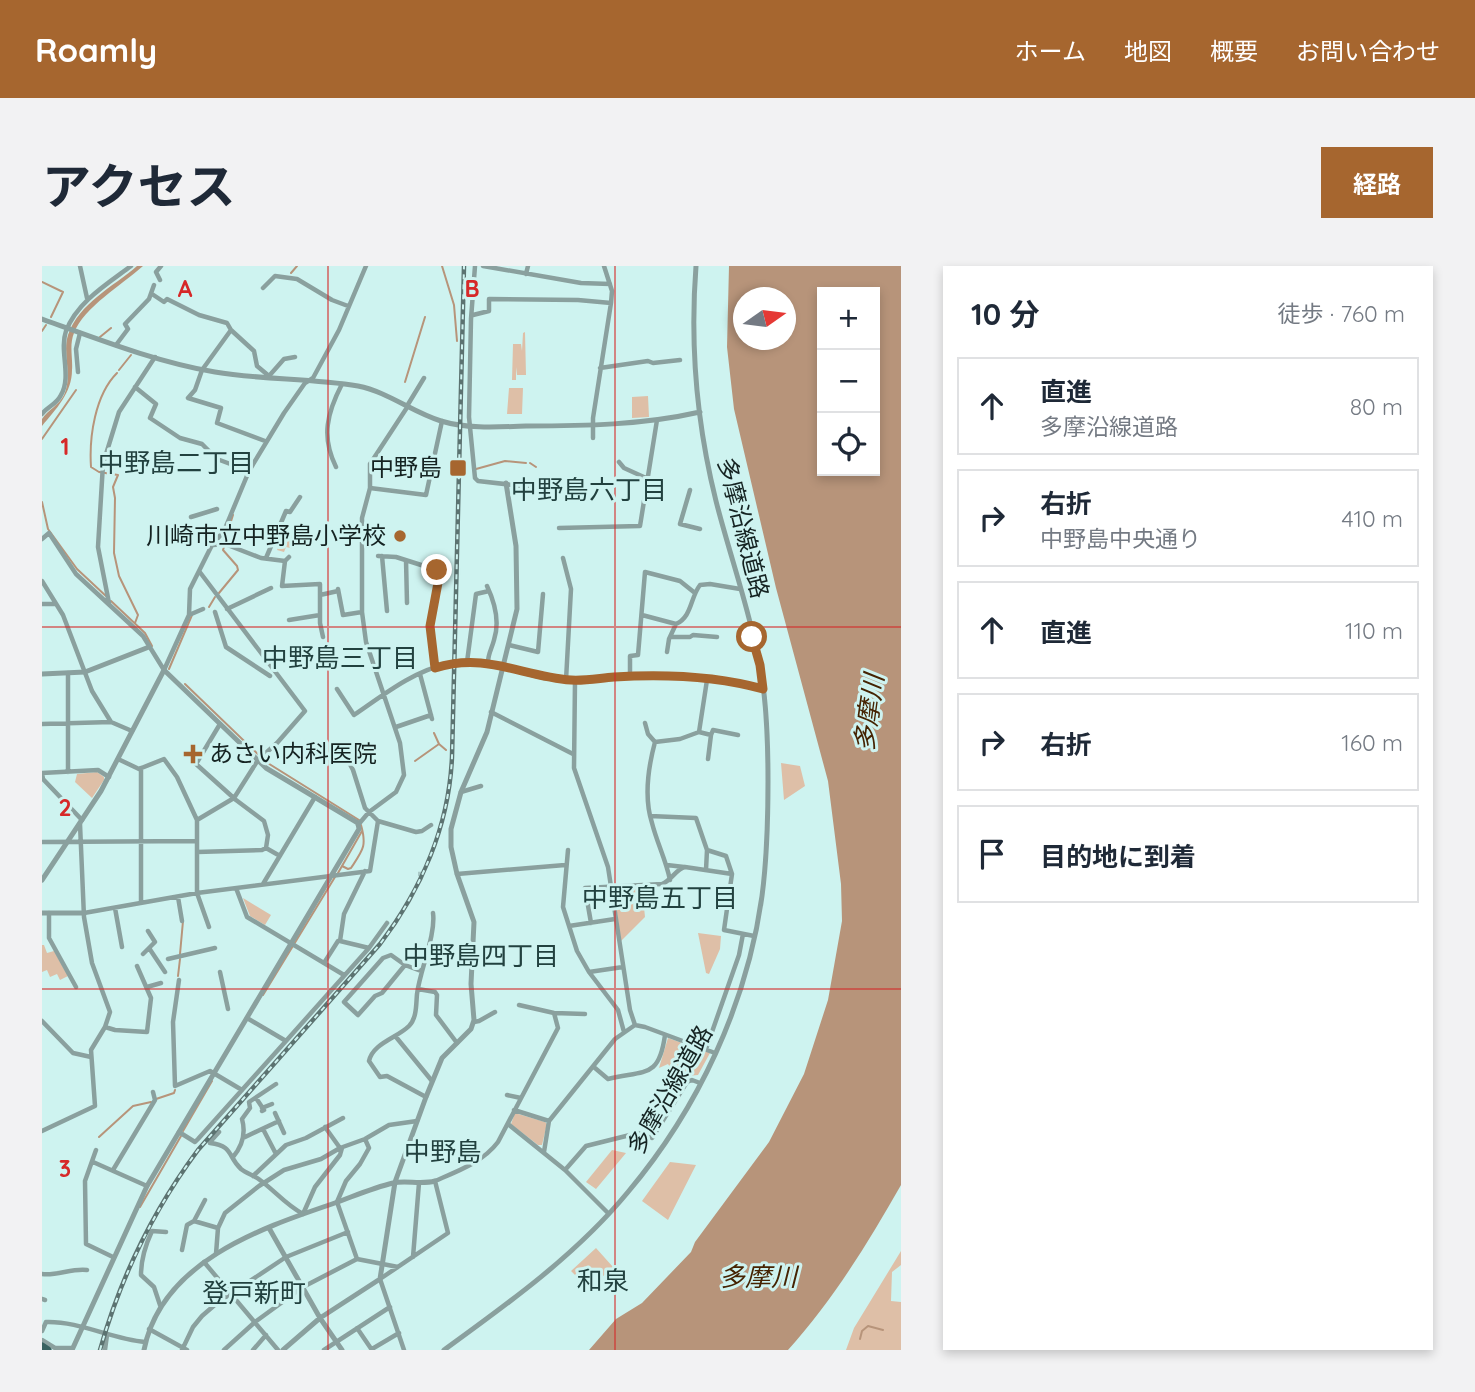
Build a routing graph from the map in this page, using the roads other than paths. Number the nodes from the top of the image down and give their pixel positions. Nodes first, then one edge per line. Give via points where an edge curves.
1 (80, 266) edge
2 (131, 266) edge
3 (161, 266) edge
4 (366, 266) edge
5 (475, 266) edge
6 (483, 266) edge
7 (528, 266) edge
8 (604, 266) edge
9 (696, 266) edge
10 (526, 274) junction
11 (160, 280) dead end
12 (610, 284) junction
13 (154, 285) dead end
14 (263, 288) dead end
15 (152, 294) junction
16 (87, 298) junction
17 (611, 303) junction
18 (348, 306) junction
19 (473, 315) junction
20 (42, 319) edge
21 (68, 328) junction
22 (231, 330) junction
23 (79, 332) junction
24 (116, 345) junction
25 (295, 356) dead end
26 (155, 357) junction
27 (680, 360) dead end
28 (600, 368) junction
29 (202, 370) junction
30 (78, 372) dead end
31 (269, 376) junction
32 (424, 378) dead end
33 (310, 380) junction
34 (342, 384) junction
35 (135, 387) junction
36 (408, 406) junction
37 (43, 411) edge
38 (700, 412) junction
39 (657, 420) junction
40 (442, 421) junction
41 (593, 424) junction
42 (471, 425) junction
43 (593, 439) dead end
44 (265, 441) junction
45 (619, 462) dead end
46 (336, 467) dead end
47 (249, 471) junction
48 (646, 478) junction
49 (506, 484) junction
50 (531, 487) dead end
51 (369, 488) junction
52 (690, 490) dead end
53 (300, 497) dead end
54 (217, 509) dead end
55 (191, 516) dead end
56 (559, 528) dead end
57 (701, 529) dead end
58 (42, 539) edge
59 (212, 545) junction
60 (266, 558) junction
61 (563, 558) dead end
62 (405, 560) junction
63 (199, 571) junction
64 (42, 582) edge
65 (271, 588) dead end
66 (740, 589) junction
67 (695, 593) junction
68 (543, 594) dead end
69 (320, 595) junction
70 (110, 603) junction
71 (407, 603) dead end
72 (42, 604) edge
73 (55, 604) junction
74 (203, 609) dead end
75 (227, 609) junction
76 (387, 611) dead end
77 (215, 612) dead end
78 (362, 612) junction
79 (190, 615) junction
80 (320, 615) junction
81 (642, 615) junction
82 (289, 620) dead end
83 (676, 624) junction
84 (670, 637) junction
85 (718, 637) dead end
86 (323, 638) dead end
87 (509, 645) junction
88 (149, 648) junction
89 (667, 652) dead end
90 (467, 662) junction
91 (488, 662) junction
92 (503, 666) junction
93 (435, 668) junction
94 (164, 670) junction
95 (85, 672) junction
96 (68, 673) junction
97 (42, 674) edge
98 (420, 674) junction
99 (270, 676) dead end
100 (630, 677) junction
101 (707, 679) junction
102 (566, 680) junction
103 (575, 681) junction
104 (337, 689) dead end
105 (763, 689) junction
106 (384, 695) junction
107 (491, 712) junction
108 (111, 722) junction
109 (42, 723) edge
110 (68, 723) junction
111 (645, 723) dead end
112 (220, 724) junction
113 (396, 727) junction
114 (132, 732) junction
115 (699, 733) junction
116 (711, 735) junction
117 (738, 735) dead end
118 (655, 743) junction
119 (342, 749) dead end
120 (573, 754) junction
121 (118, 759) junction
122 (708, 759) dead end
123 (258, 760) junction
124 (141, 768) junction
125 (68, 772) junction
126 (42, 773) edge
127 (109, 777) junction
128 (481, 786) dead end
129 (461, 792) junction
130 (315, 797) junction
131 (234, 798) junction
132 (369, 812) junction
133 (650, 816) junction
134 (197, 820) junction
135 (378, 821) junction
136 (81, 822) junction
137 (358, 825) junction
138 (431, 825) dead end
139 (142, 841) junction
140 (197, 841) junction
141 (42, 842) edge
142 (68, 842) junction
143 (81, 842) junction
144 (266, 848) junction
145 (568, 850) dead end
146 (707, 850) junction
147 (197, 852) junction
148 (280, 856) junction
149 (565, 865) junction
150 (667, 865) junction
151 (685, 867) junction
152 (706, 870) junction
153 (365, 871) junction
154 (457, 874) junction
155 (732, 874) junction
156 (332, 876) junction
157 (42, 880) edge
158 (670, 880) junction
159 (262, 885) junction
160 (611, 886) junction
161 (236, 888) junction
162 (197, 893) junction
163 (178, 897) junction
164 (141, 902) junction
165 (115, 908) junction
166 (45, 913) edge
167 (84, 913) junction
168 (433, 913) dead end
169 (615, 919) junction
170 (182, 921) dead end
171 (387, 923) dead end
172 (591, 923) junction
173 (569, 926) junction
174 (209, 927) dead end
175 (148, 931) dead end
176 (743, 934) junction
177 (754, 936) junction
178 (340, 941) junction
179 (292, 944) junction
180 (122, 947) dead end
181 (149, 948) junction
182 (215, 948) dead end
183 (369, 948) junction
184 (143, 954) dead end
185 (168, 960) dead end
186 (324, 963) junction
187 (405, 965) junction
188 (137, 966) dead end
189 (623, 967) junction
190 (421, 971) junction
191 (165, 972) dead end
192 (220, 972) dead end
193 (589, 972) junction
194 (344, 975) junction
195 (179, 980) dead end
196 (161, 984) dead end
197 (76, 987) dead end
198 (147, 987) junction
199 (418, 989) junction
200 (519, 1005) dead end
201 (229, 1009) dead end
202 (495, 1012) dead end
203 (554, 1013) junction
204 (585, 1014) dead end
205 (247, 1018) junction
206 (42, 1021) edge
207 (474, 1022) junction
208 (635, 1025) junction
209 (105, 1027) junction
210 (624, 1032) junction
211 (665, 1035) junction
212 (396, 1037) junction
213 (286, 1041) junction
214 (457, 1043) junction
215 (706, 1049) junction
216 (715, 1053) junction
217 (90, 1057) junction
218 (594, 1068) junction
219 (214, 1073) junction
220 (432, 1081) junction
221 (700, 1083) junction
222 (276, 1084) dead end
223 (242, 1090) junction
224 (507, 1095) dead end
225 (154, 1097) dead end
226 (426, 1097) junction
227 (256, 1098) junction
228 (520, 1098) junction
229 (514, 1110) junction
230 (343, 1118) dead end
231 (279, 1121) junction
232 (417, 1121) junction
233 (550, 1121) junction
234 (508, 1124) junction
235 (325, 1127) junction
236 (262, 1129) junction
237 (42, 1131) edge
238 (179, 1132) junction
239 (219, 1132) dead end
240 (284, 1133) dead end
241 (243, 1138) junction
242 (652, 1138) junction
243 (365, 1139) junction
244 (662, 1146) junction
245 (341, 1148) junction
246 (96, 1150) dead end
247 (544, 1152) junction
248 (276, 1154) junction
249 (233, 1157) junction
250 (93, 1161) junction
251 (113, 1170) junction
252 (565, 1170) junction
253 (253, 1176) junction
254 (435, 1181) junction
255 (396, 1182) junction
256 (264, 1183) junction
257 (419, 1183) junction
258 (147, 1186) junction
259 (205, 1200) dead end
260 (337, 1202) junction
261 (608, 1213) junction
262 (303, 1214) junction
263 (194, 1221) junction
264 (218, 1228) junction
265 (269, 1228) junction
266 (166, 1232) dead end
267 (348, 1233) junction
268 (182, 1250) dead end
269 (216, 1254) junction
270 (113, 1257) junction
271 (286, 1257) junction
272 (413, 1257) junction
273 (357, 1259) junction
274 (204, 1262) junction
275 (381, 1264) junction
276 (399, 1267) junction
277 (87, 1270) dead end
278 (42, 1273) edge
279 (380, 1279) junction
280 (303, 1287) junction
281 (231, 1294) junction
282 (160, 1305) junction
283 (390, 1307) junction
284 (320, 1318) junction
285 (255, 1322) junction
286 (81, 1326) junction
287 (149, 1328) junction
288 (357, 1328) junction
289 (42, 1330) edge
290 (399, 1333) junction
291 (107, 1335) junction
292 (266, 1335) junction
293 (42, 1340) edge
294 (145, 1342) junction
295 (336, 1342) junction
296 (42, 1346) edge
297 (72, 1349) edge
298 (184, 1349) edge
299 (48, 1350) edge
300 (105, 1350) edge
301 (144, 1350) edge
302 (224, 1350) edge
303 (253, 1350) edge
304 (281, 1350) edge
305 (324, 1350) edge
306 (342, 1350) edge
307 (372, 1350) edge
308 (404, 1350) edge
309 (444, 1350) edge

1 - 16 street
2 - 16 street
3 - 11 street via 156,272
4 - 18 street
5 - 19 street
6 - 10 street
7 - 10 street
8 - 12 street
9 - 38 street, 多摩沿線道路 via 694,348
10 - 12 street
12 - 17 street
13 - 15 street
14 - 18 street via 275,276 297,279
15 - 22 street via 227,323
15 - 24 street via 125,324 128,328
16 - 21 street
17 - 19 street via 489,299 489,311
17 - 28 street
18 - 33 street
19 - 42 street
20 - 21 street
21 - 23 street
21 - 37 street via 65,388 52,407
22 - 29 street
22 - 31 street via 254,351 257,366
23 - 24 street
23 - 30 street
24 - 26 street
25 - 31 street via 284,359
26 - 29 street
26 - 35 street
27 - 28 street
28 - 41 street
29 - 31 street
29 - 44 street via 188,398 221,408 217,423
31 - 33 street
32 - 36 street
33 - 34 street
33 - 44 street
34 - 36 street via 370,389
34 - 46 street via 328,416 328,447
35 - 47 street via 156,404 150,418 180,438 202,444 218,459
35 - 70 street via 119,412 103,464 97,547
36 - 40 street
36 - 51 street via 370,464
38 - 39 street
38 - 66 street, 多摩沿線道路 via 715,498
39 - 41 street
39 - 48 street
40 - 42 street
40 - 51 street via 426,495
41 - 42 street
41 - 43 street
42 - 49 street via 475,478
44 - 47 street
45 - 48 street
47 - 59 street via 224,531
48 - 56 street via 640,526
49 - 50 street
49 - 87 street via 516,546 518,601
51 - 78 street via 362,518
52 - 57 street via 680,524
53 - 60 street via 290,512 286,511
54 - 55 street
58 - 70 street via 49,533 76,574
59 - 60 street via 225,544
59 - 63 street
60 - 69 street via 287,559 282,586 320,584
61 - 102 street via 571,589
62 - 71 street
62 - 76 street via 380,556
62 - 93 street via 440,572 430,626
63 - 75 street
63 - 79 street via 190,589
64 - 73 street
65 - 75 street
66 - 67 street via 705,583
66 - 105 street, 多摩沿線道路
67 - 81 street via 680,580 645,572
67 - 83 street via 686,617
68 - 87 street via 538,652
69 - 78 street via 338,590 343,615
69 - 80 street
70 - 88 street via 144,636
72 - 73 street
73 - 95 street
74 - 79 street
75 - 123 street via 305,711
77 - 99 street via 226,647
78 - 106 street via 368,649
79 - 94 street
80 - 82 street
80 - 86 street
81 - 83 street
81 - 100 street via 638,655 630,656
83 - 84 street
84 - 85 street
84 - 89 street
87 - 92 street
88 - 94 street
88 - 95 street
90 - 91 street
90 - 91 street via 476,594 488,588 496,632
90 - 93 street
91 - 92 street
92 - 102 street
92 - 107 street
93 - 98 street
94 - 112 street
94 - 114 street
95 - 96 street
95 - 108 street
96 - 97 street
96 - 110 street
98 - 106 street
98 - 113 street via 431,717
100 - 101 street
100 - 103 street
101 - 105 street
101 - 115 street
102 - 103 street
103 - 120 street
104 - 106 street via 354,715
105 - 177 street, 多摩沿線道路 via 768,831
106 - 113 street
107 - 120 street
107 - 129 street
108 - 110 street
108 - 114 street
109 - 110 street
110 - 125 street
111 - 118 street
112 - 123 street
112 - 131 street via 196,764
113 - 132 street via 403,779 396,792
114 - 121 street
115 - 116 street
115 - 118 street
116 - 117 street via 713,730
116 - 122 street
118 - 133 street via 647,785
119 - 132 street
120 - 160 street
121 - 124 street
121 - 127 street
123 - 130 street
123 - 131 street
124 - 134 street via 164,760
124 - 139 street
125 - 126 street
125 - 127 street via 97,770
126 - 136 street
127 - 136 street
128 - 129 street
129 - 154 street via 451,829
130 - 137 street
130 - 148 street
131 - 134 street
131 - 144 street via 264,821
132 - 135 street
132 - 137 street
133 - 146 street via 696,818
133 - 150 street
134 - 140 street
135 - 138 street via 416,832
135 - 153 street via 370,871
136 - 142 street
136 - 143 street
137 - 156 street
139 - 140 street
139 - 143 street
139 - 164 street
140 - 147 street
141 - 142 street
142 - 143 street
142 - 157 street
143 - 167 street
144 - 147 street
144 - 148 street
145 - 149 street
146 - 152 street
146 - 155 street via 724,853
147 - 162 street
148 - 159 street
149 - 154 street
149 - 173 street via 563,907
150 - 151 street
150 - 158 street
151 - 152 street
151 - 158 street
152 - 155 street
153 - 156 street
153 - 178 street via 344,914
154 - 207 street via 474,922
155 - 176 street via 724,930
156 - 159 street
156 - 179 street
158 - 160 street
159 - 161 street
160 - 169 street
160 - 172 street via 585,888
161 - 162 street
161 - 179 street via 247,917
162 - 163 street
162 - 174 street
163 - 164 street
163 - 170 street
164 - 165 street
165 - 167 street
165 - 180 street
166 - 167 street
166 - 197 street via 49,939
167 - 209 street via 92,963 110,1007
168 - 190 street
169 - 172 street
169 - 189 street
171 - 183 street
172 - 173 street
173 - 193 street via 576,951
175 - 181 street via 155,942
176 - 177 street
176 - 215 street
177 - 216 street, 多摩沿線道路
178 - 183 street
178 - 186 street
179 - 186 street
179 - 205 street
181 - 184 street
181 - 191 street
182 - 185 street
183 - 194 street
186 - 194 street
187 - 187 street via 358,1015 344,1002 383,957 391,955
187 - 190 street
188 - 198 street
189 - 193 street
189 - 208 street
190 - 199 street
192 - 201 street
193 - 210 street via 618,1010
194 - 213 street
195 - 219 street via 173,1022 175,1086
196 - 198 street
198 - 209 street via 151,998 147,1032
199 - 212 street via 413,1020
199 - 214 street via 435,992 436,1015
200 - 203 street
202 - 207 street
203 - 204 street
203 - 228 street via 558,1028
205 - 213 street
205 - 219 street
206 - 217 street via 73,1053
207 - 214 street
208 - 210 street
208 - 211 street
209 - 217 street
210 - 218 street
211 - 215 street
211 - 218 street via 661,1058 652,1069 608,1079
212 - 220 street
212 - 226 street via 373,1051 371,1065 380,1077 387,1076
213 - 223 street
214 - 220 street via 442,1058
215 - 216 street
216 - 221 street, 多摩沿線道路
217 - 237 street via 95,1105
218 - 233 street
219 - 223 street
219 - 238 street
220 - 226 street
221 - 242 street via 687,1082
221 - 244 street, 多摩沿線道路
222 - 227 street
223 - 238 street via 195,1142
224 - 228 street
225 - 251 street
226 - 232 street
227 - 231 street via 262,1110 273,1106
227 - 241 street via 248,1102 250,1108 242,1119
228 - 229 street
229 - 233 street
229 - 234 street
230 - 235 street
231 - 236 street
231 - 240 street
232 - 243 street via 389,1125
232 - 255 street
233 - 247 street
234 - 247 street
234 - 254 street via 489,1153
235 - 245 street
235 - 248 street via 285,1145
236 - 241 street
236 - 248 street
238 - 258 street
239 - 249 street via 210,1143 223,1145
241 - 249 street
242 - 244 street
242 - 252 street via 638,1133 586,1146
243 - 245 street
243 - 260 street via 369,1147
244 - 261 street, 多摩沿線道路
245 - 256 street
245 - 262 street
246 - 250 street
247 - 252 street
248 - 253 street
249 - 253 street
250 - 251 street
250 - 270 street via 85,1181 86,1244
251 - 258 street
252 - 261 street
253 - 256 street
254 - 257 street
254 - 272 street via 448,1233
255 - 257 street
255 - 260 street
255 - 275 street
256 - 262 street
256 - 264 street via 229,1208
257 - 272 street
258 - 270 street
259 - 263 street
260 - 262 street
260 - 267 street
261 - 309 street, 多摩沿線道路 via 574,1248
262 - 265 street
263 - 264 street
263 - 268 street via 187,1225
264 - 269 street
265 - 269 street
265 - 271 street
266 - 282 street via 152,1231 141,1265 141,1275 154,1287
267 - 271 street
267 - 273 street
269 - 274 street
270 - 286 street
271 - 280 street
271 - 281 street
272 - 276 street
273 - 275 street
273 - 280 street
274 - 281 street
274 - 282 street
275 - 276 street
275 - 279 street
276 - 279 street
277 - 278 street
279 - 283 street
279 - 284 street
280 - 284 street
280 - 285 street
281 - 285 street
281 - 298 street via 202,1315
282 - 287 street
283 - 288 street
283 - 290 street
284 - 295 street
284 - 304 street
285 - 292 street
285 - 302 street
286 - 289 street via 46,1322
286 - 291 street
286 - 297 street
287 - 294 street
287 - 298 street
288 - 295 street
288 - 307 street
290 - 307 street
290 - 308 street
291 - 294 street
291 - 300 street
292 - 303 street
292 - 304 street
293 - 297 street via 55,1348
294 - 301 street
295 - 305 street
295 - 306 street
296 - 299 main road

